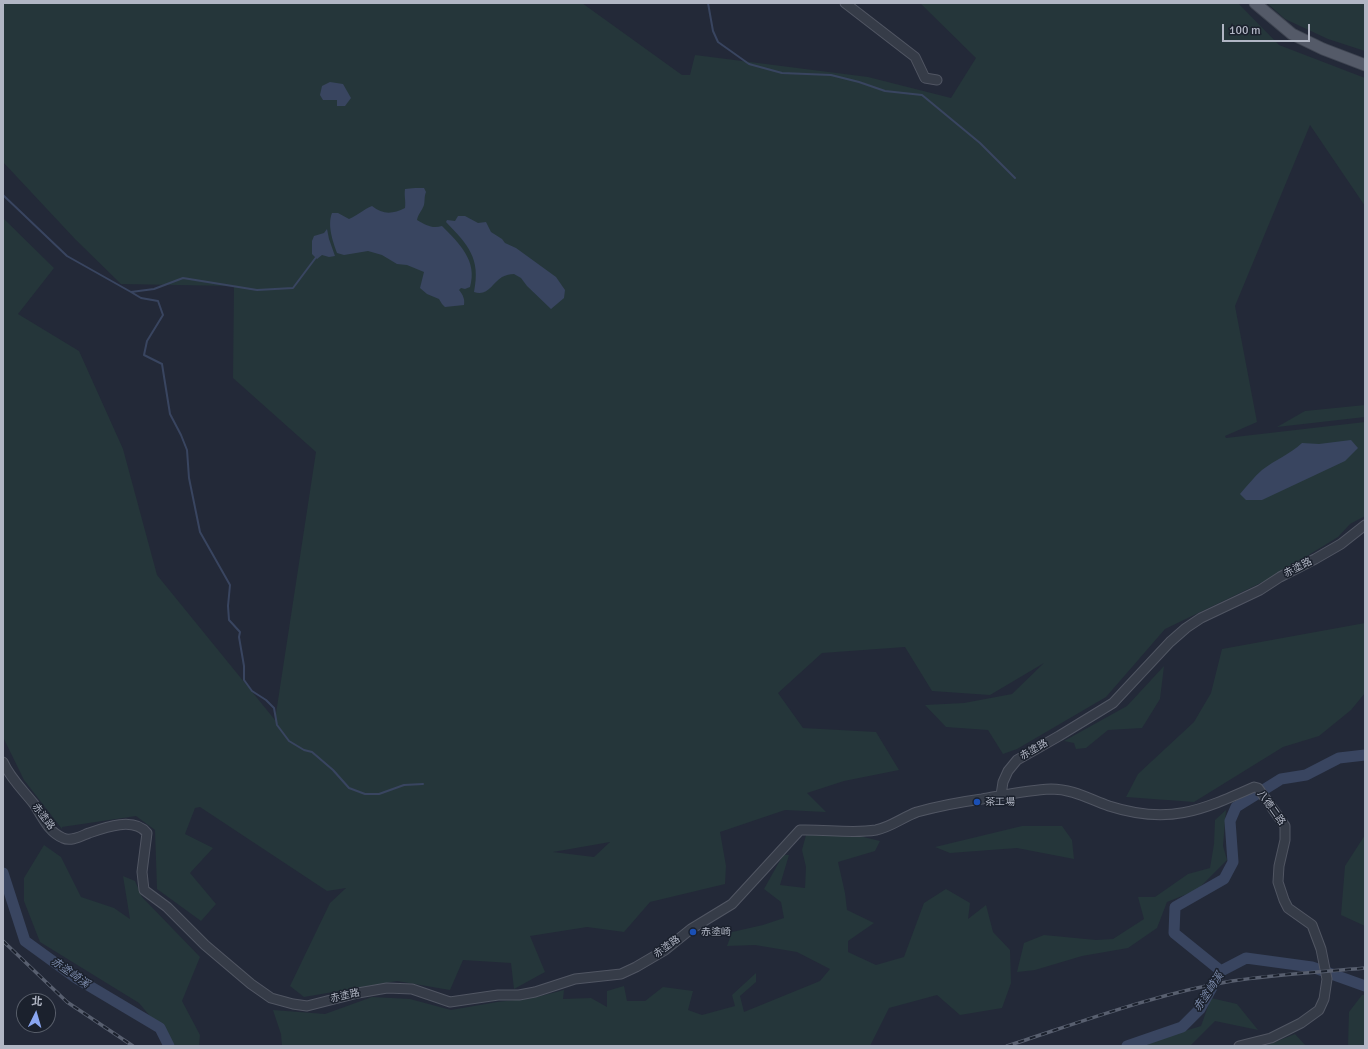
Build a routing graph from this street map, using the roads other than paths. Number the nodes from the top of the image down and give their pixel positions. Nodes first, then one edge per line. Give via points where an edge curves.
1 (845, 3) edge
2 (1255, 3) edge
3 (1365, 65) edge
4 (937, 80) dead end
5 (1365, 525) edge
6 (3, 762) edge
7 (1001, 795) junction
8 (1239, 1046) edge

1 - 4 street via 915,57 925,78
2 - 3 main road via 1292,34 1322,49
5 - 7 street, 赤塗路 via 1315,560 1186,628 1113,703 1017,760 1008,771
6 - 7 street, 赤塗路 via 7,772 33,802 46,824 62,838 68,840 123,825 142,827 147,833 142,872 144,890 167,907 205,945 251,984 271,998 307,1006 387,988 412,989 450,1002 535,992 575,979 622,974 665,950 691,929 732,904 800,830 876,830 930,808
7 - 8 street, 八德二路 via 1051,789 1065,790 1108,806 1160,815 1198,810 1254,787 1258,788 1286,826 1278,882 1284,900 1288,908 1312,925 1319,942 1327,979 1324,999 1319,1010 1301,1024 1271,1038

